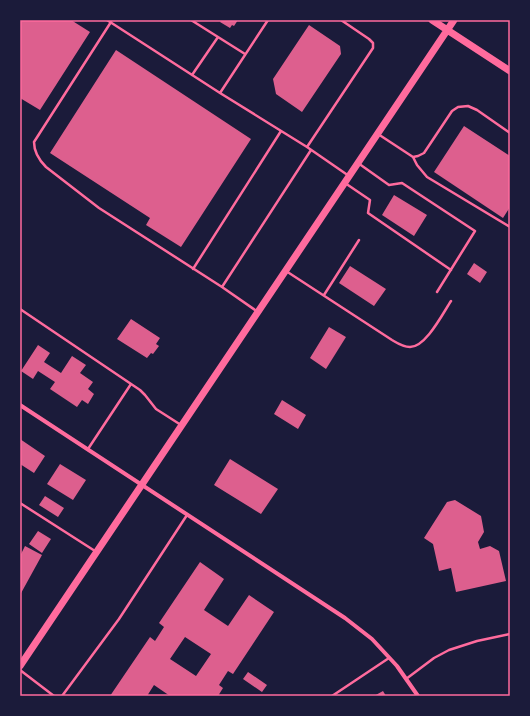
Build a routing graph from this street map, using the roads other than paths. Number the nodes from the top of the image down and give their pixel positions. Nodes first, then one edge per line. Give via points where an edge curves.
1 (107, 20) edge
2 (191, 20) edge
3 (268, 20) edge
4 (340, 20) edge
5 (432, 20) edge
6 (454, 20) edge
7 (111, 22) junction
8 (447, 30) junction
9 (218, 37) junction
10 (245, 54) junction
11 (510, 71) edge
12 (192, 75) junction
13 (220, 93) junction
14 (281, 131) junction
15 (510, 133) edge
16 (377, 134) junction
17 (307, 147) junction
18 (311, 150) junction
19 (413, 157) junction
20 (358, 163) junction
21 (347, 179) junction
22 (510, 227) edge
23 (359, 240) dead end
24 (193, 269) junction
25 (451, 270) junction
26 (285, 271) junction
27 (222, 287) junction
28 (437, 292) dead end
29 (324, 295) junction
30 (451, 301) dead end
31 (20, 309) edge
32 (258, 312) junction
33 (131, 384) junction
34 (20, 405) edge
35 (181, 426) junction
36 (88, 449) junction
37 (141, 485) junction
38 (20, 503) edge
39 (187, 515) junction
40 (96, 552) junction
41 (510, 634) edge
42 (389, 658) junction
43 (20, 666) edge
44 (20, 670) edge
45 (406, 678) junction
46 (54, 696) edge
47 (62, 696) edge
48 (332, 696) edge
49 (418, 696) edge

1 - 7 lane
2 - 9 lane
3 - 10 lane
4 - 17 lane via 369,39 373,43 373,48
5 - 8 main road
6 - 8 main road
7 - 12 lane
7 - 24 lane via 34,142 34,146 46,167 100,208
8 - 11 main road
8 - 16 main road
9 - 10 lane
9 - 12 lane
10 - 13 lane
12 - 13 lane
13 - 14 lane
14 - 17 lane
14 - 24 lane
15 - 19 lane via 477,110 468,106 458,107 424,153
16 - 19 lane
16 - 20 main road
17 - 18 lane
18 - 21 lane
18 - 27 lane
19 - 22 lane via 427,177
20 - 21 main road
20 - 25 lane via 389,185 402,183 476,231
21 - 25 lane via 370,200 368,213
21 - 26 main road
23 - 29 lane
24 - 27 lane
25 - 28 lane
26 - 29 lane
26 - 32 main road
27 - 32 lane
29 - 30 lane via 402,346 411,347 428,336
31 - 33 lane
32 - 35 main road
33 - 35 lane via 145,395 156,409
33 - 36 lane
34 - 36 street
35 - 37 main road
36 - 37 street
37 - 39 street
37 - 40 main road
38 - 40 lane
39 - 42 street via 345,618 372,639
39 - 47 lane via 119,619
40 - 43 main road
41 - 45 lane via 449,650
42 - 45 street
42 - 48 lane
44 - 46 lane
45 - 49 street

